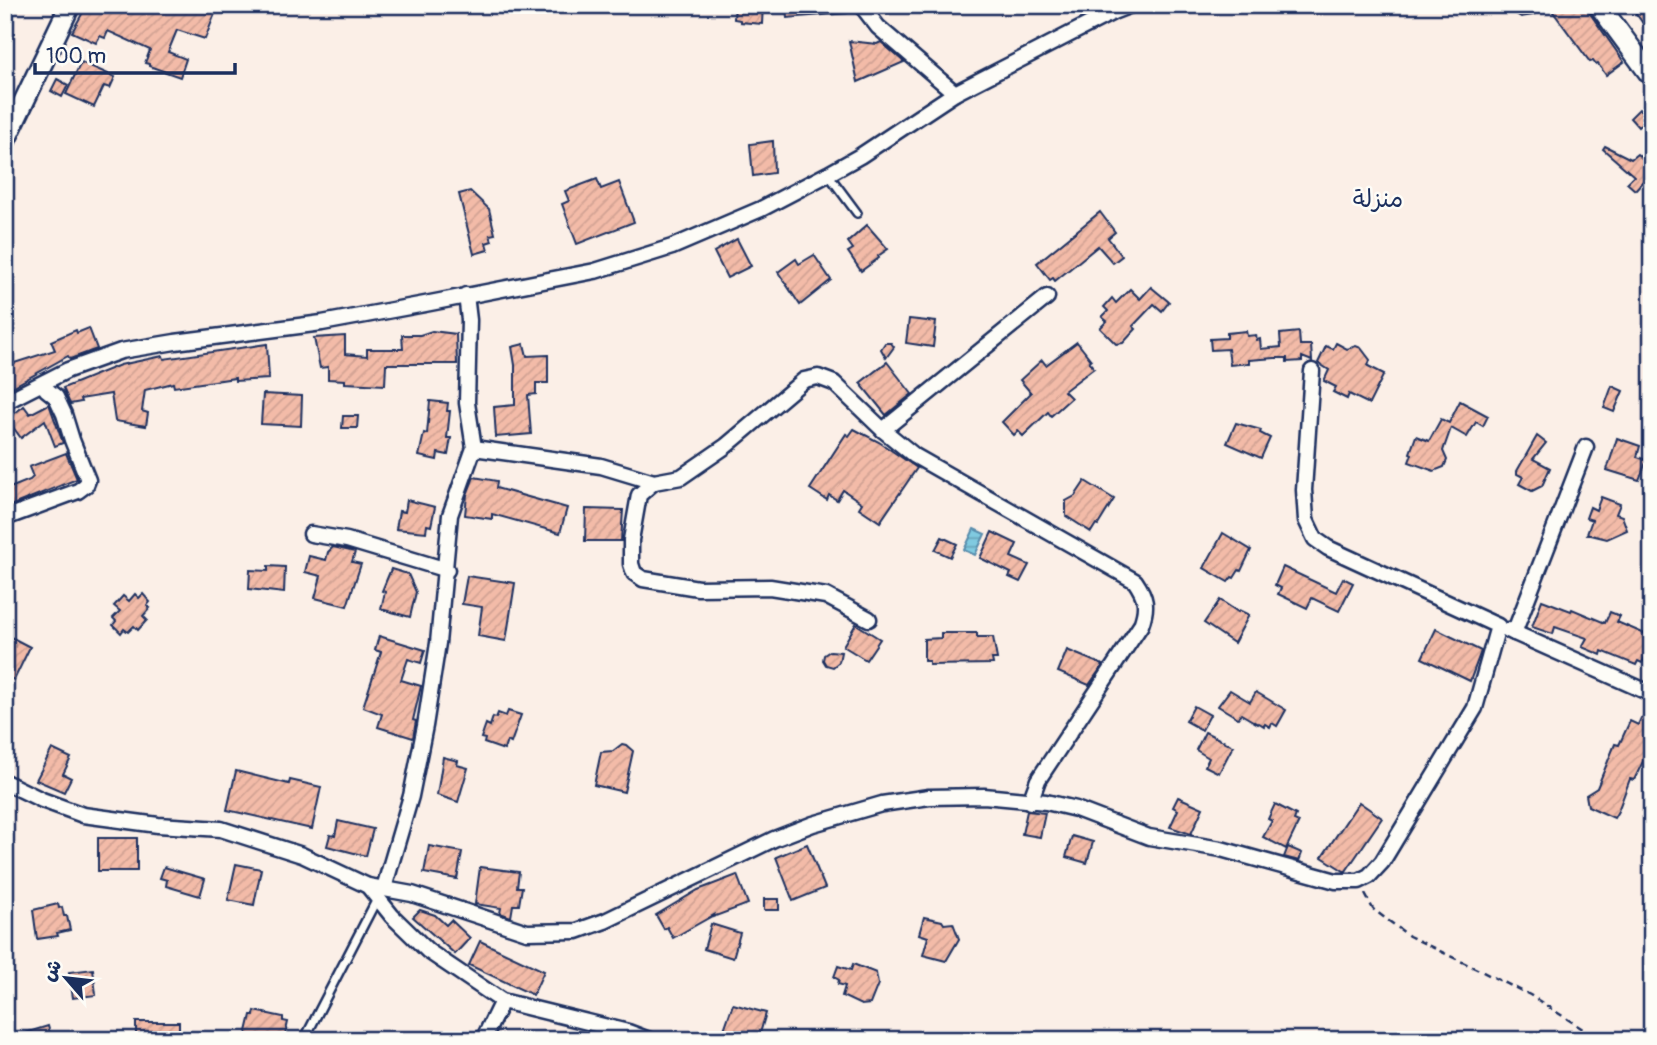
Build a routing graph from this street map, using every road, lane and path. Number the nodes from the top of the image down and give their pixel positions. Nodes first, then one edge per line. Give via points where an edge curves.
1 (70, 5) edge
2 (861, 5) edge
3 (1131, 5) edge
4 (1599, 5) edge
5 (1652, 77) edge
6 (955, 93) junction
7 (5, 141) edge
8 (828, 174) junction
9 (856, 213) dead end
10 (466, 295) junction
11 (1047, 297) dead end
12 (1312, 371) dead end
13 (45, 382) junction
14 (5, 402) edge
15 (883, 429) junction
16 (1586, 447) dead end
17 (474, 448) junction
18 (654, 482) junction
19 (5, 518) edge
20 (312, 534) dead end
21 (446, 570) junction
22 (869, 619) dead end
23 (1497, 625) junction
24 (1514, 633) junction
25 (1652, 694) edge
26 (5, 782) edge
27 (1030, 802) junction
28 (1359, 881) junction
29 (381, 893) junction
30 (502, 1001) junction
31 (304, 1040) edge
32 (483, 1040) edge
33 (649, 1040) edge
34 (1600, 1040) edge

1 - 7 street
2 - 6 street via 878,27
3 - 6 street
4 - 5 street
6 - 8 street
8 - 9 lane
8 - 10 street via 672,247 595,271
10 - 13 street via 322,323 121,351
10 - 17 street via 467,402
11 - 15 street
12 - 23 street via 1304,489 1306,520 1315,539
13 - 14 street
13 - 19 street via 64,414 88,480 78,491
15 - 18 street via 834,383 811,378 681,477
15 - 27 street via 915,456 1135,581 1144,594 1147,609 1141,625 1038,780
16 - 24 street
17 - 18 street via 601,466
17 - 21 street via 450,516
18 - 22 street via 639,495 631,540 631,564 643,579 698,588 770,587 826,596
20 - 21 street
21 - 29 street via 411,796
23 - 24 street
23 - 28 street via 1475,708 1382,862
24 - 25 street
26 - 29 street via 83,815 221,829 256,838 330,866
27 - 28 street via 1076,809 1149,836 1221,849 1336,881
27 - 29 street via 984,796 882,804 774,839 577,931 527,932 412,894
28 - 34 path via 1373,909 1409,936 1530,995
29 - 30 street via 392,916 428,951
29 - 31 lane
30 - 32 street
30 - 33 street

